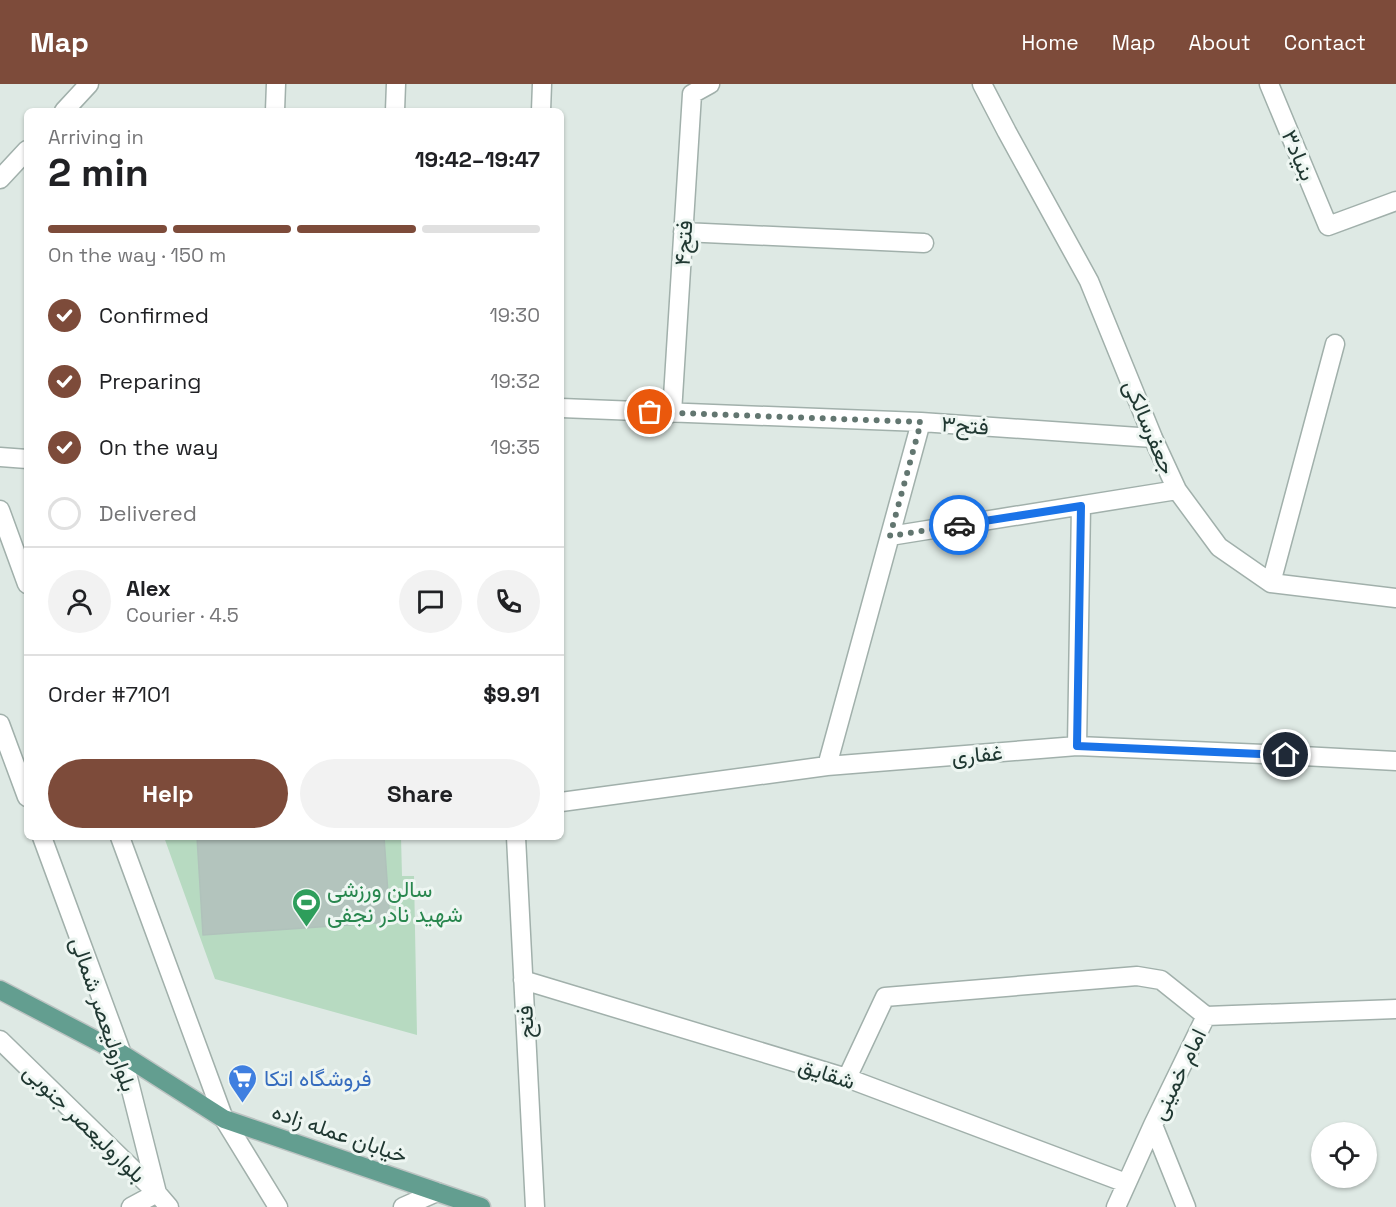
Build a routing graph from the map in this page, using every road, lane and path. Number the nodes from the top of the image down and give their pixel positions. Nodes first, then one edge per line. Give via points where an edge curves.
1 (89, 84) edge
2 (276, 84) edge
3 (396, 84) edge
4 (542, 84) edge
5 (710, 84) edge
6 (982, 84) edge
7 (1269, 84) edge
8 (67, 108) edge
9 (275, 108) edge
10 (394, 108) edge
11 (541, 108) edge
12 (24, 153) edge
13 (0, 179) edge
14 (1396, 201) edge
15 (683, 232) junction
16 (924, 243) dead end
17 (1335, 344) dead end
18 (564, 408) edge
19 (672, 412) junction
20 (921, 422) junction
21 (1153, 438) junction
22 (0, 457) edge
23 (24, 459) edge
24 (1177, 490) junction
25 (1081, 506) junction
26 (0, 510) edge
27 (890, 536) junction
28 (24, 576) edge
29 (1271, 584) junction
30 (1396, 598) edge
31 (0, 724) edge
32 (1077, 746) junction
33 (1396, 761) edge
34 (8, 765) edge
35 (827, 766) junction
36 (24, 792) edge
37 (564, 802) edge
38 (43, 840) edge
39 (121, 840) edge
40 (516, 840) edge
41 (523, 980) junction
42 (0, 990) edge
43 (1396, 1009) edge
44 (1206, 1016) junction
45 (0, 1040) edge
46 (122, 1054) junction
47 (847, 1078) junction
48 (224, 1119) junction
49 (1152, 1125) junction
50 (1126, 1183) junction
51 (437, 1192) junction
52 (157, 1193) junction
53 (131, 1207) edge
54 (169, 1207) edge
55 (278, 1207) edge
56 (403, 1207) edge
57 (481, 1207) edge
58 (535, 1207) edge
59 (1116, 1207) edge
60 (1186, 1207) edge

1 - 8 street
2 - 9 street
3 - 10 street
4 - 11 street
5 - 15 street, فتح۴ via 692,93
6 - 21 street, جعفرسالکی via 1089,281
7 - 14 street, بنیاد۳ via 1328,226
12 - 13 street
15 - 16 street
15 - 19 street, فتح۴
17 - 29 street
18 - 19 street, فتح۳
19 - 20 street, فتح۳
20 - 21 street, فتح۳
20 - 27 street
21 - 24 street, جعفرسالکی
22 - 23 street
24 - 25 street
24 - 29 street, جعفرسالکی via 1219,547
25 - 27 street
25 - 32 street
26 - 28 street
27 - 35 street
29 - 30 street, جعفرسالکی
31 - 34 street
32 - 33 street, غفاری
32 - 35 street, غفاری
34 - 36 street
35 - 37 street, غفاری
38 - 46 street, بلوارولیعصر شمالی
39 - 48 street
40 - 41 street, فتح
41 - 47 street, شقایق
41 - 58 street, فتح
42 - 46 main road, خیابان عمله زاده
43 - 44 street, امام خمینی
44 - 47 street via 1161,980 1137,976 885,997
44 - 49 street, امام خمینی
45 - 52 street, بلوارولیعصر جنوبی
46 - 48 main road, خیابان عمله زاده
46 - 52 street, بلوارولیعصر شمالی
47 - 50 street, شقایق
48 - 51 main road, خیابان عمله زاده
48 - 55 street
49 - 50 street, امام خمینی
49 - 60 street
50 - 59 street, امام خمینی
51 - 56 street
51 - 57 main road, خیابان عمله زاده
52 - 53 street
52 - 54 street, بلوارولیعصر جنوبی

